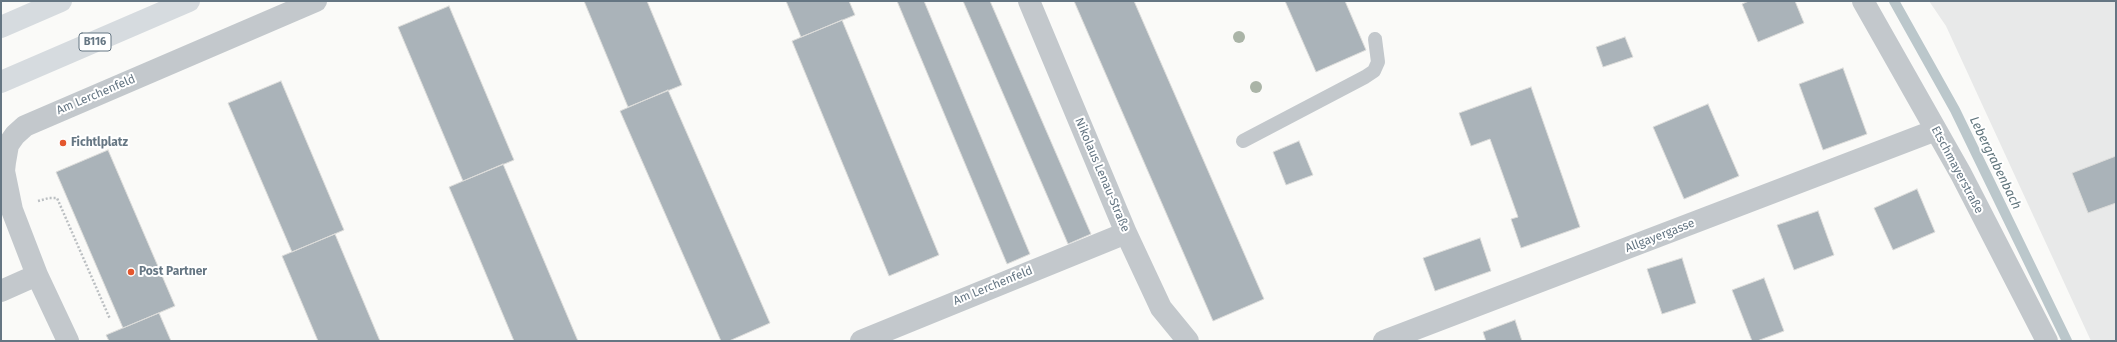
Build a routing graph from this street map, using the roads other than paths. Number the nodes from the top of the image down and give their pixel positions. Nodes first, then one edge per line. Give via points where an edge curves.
1 (61, 1) edge
2 (189, 1) edge
3 (316, 1) edge
4 (1029, 1) edge
5 (1864, 1) edge
6 (1, 27) edge
7 (1375, 39) dead end
8 (1, 82) edge
9 (1936, 130) junction
10 (1243, 141) dead end
11 (1126, 233) junction
12 (37, 275) junction
13 (1, 291) edge
14 (68, 341) edge
15 (861, 341) edge
16 (1188, 341) edge
17 (1384, 341) edge
18 (2047, 341) edge

1 - 6 main road
2 - 8 main road, B116
3 - 12 street, Am Lerchenfeld via 24,126 8,145 4,171 12,210
4 - 11 street, Nikolaus Lenau-Straße
5 - 9 street, Etschmayerstraße
7 - 10 lane via 1378,62 1374,71 1365,78
9 - 17 street, Allgayergasse
9 - 18 street, Etschmayerstraße
11 - 15 street, Am Lerchenfeld
11 - 16 street, Nikolaus Lenau-Straße via 1161,308
12 - 13 street
12 - 14 street, Am Lerchenfeld

